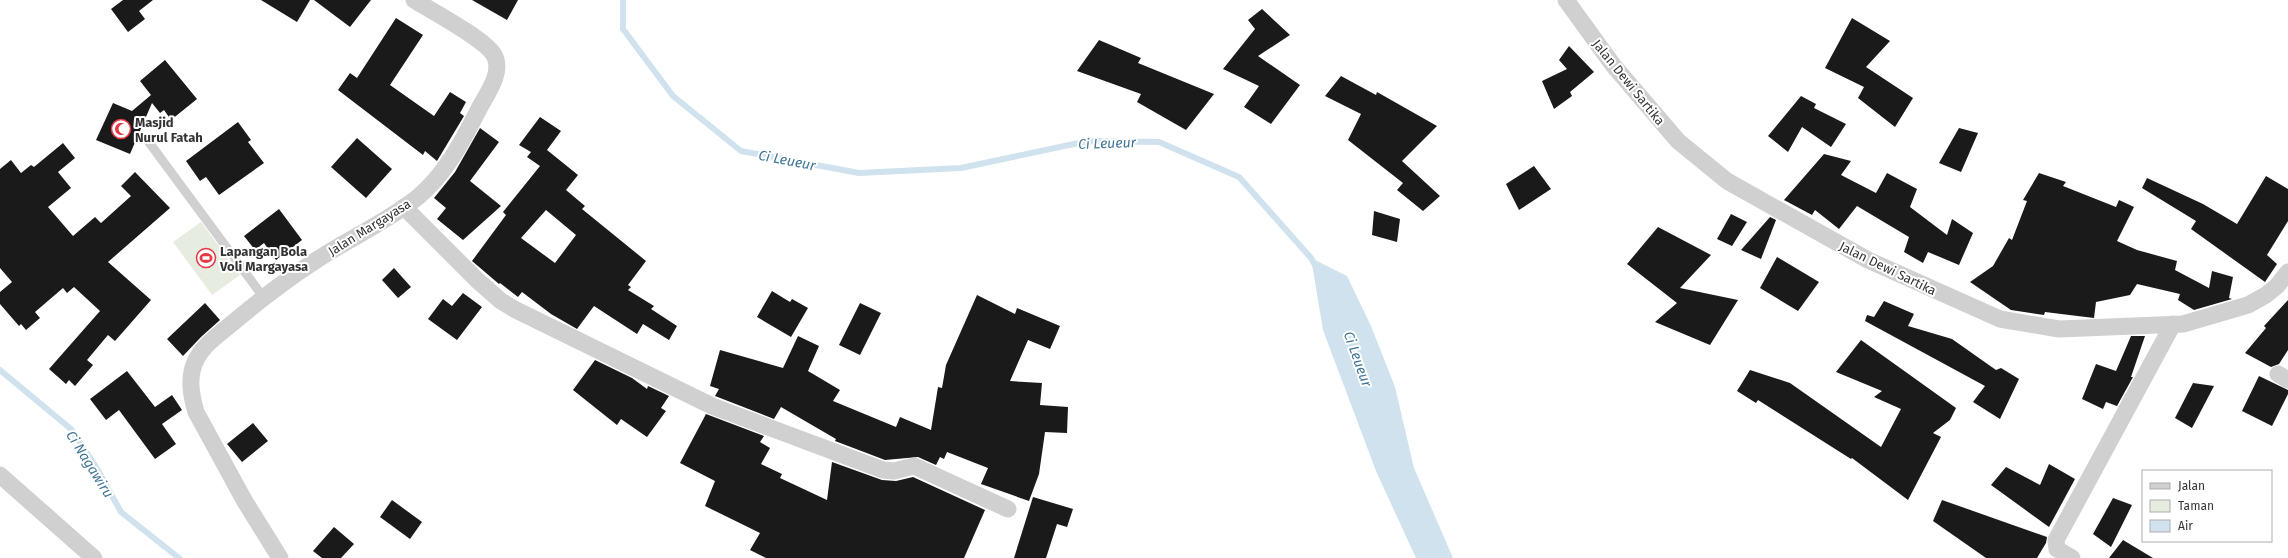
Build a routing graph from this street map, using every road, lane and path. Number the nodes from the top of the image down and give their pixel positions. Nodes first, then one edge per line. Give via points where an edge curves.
1 (414, 0) edge
2 (1566, 0) edge
3 (148, 141) dead end
4 (404, 207) junction
5 (2288, 272) edge
6 (264, 298) junction
7 (2173, 324) junction
8 (0, 475) edge
9 (1008, 509) dead end
10 (94, 558) edge
11 (280, 558) edge
12 (2072, 558) edge

1 - 4 street, Jalan Margayasa via 485,44 491,50 496,64 493,82 453,156 418,196
2 - 7 street, Jalan Dewi Sartika via 1613,65 1678,141 1727,181 1868,260 2000,319 2059,329
3 - 6 lane
4 - 6 street, Jalan Margayasa via 315,260
4 - 9 street via 477,280 502,301 576,340 724,411 883,470 894,471 914,466
5 - 7 street, Jalan Dewi Sartika via 2277,286 2248,305 2195,322
6 - 11 street, Jalan Margayasa via 202,351 195,362 190,386 196,412 244,500
7 - 12 street via 2056,540 2057,549
8 - 10 street

